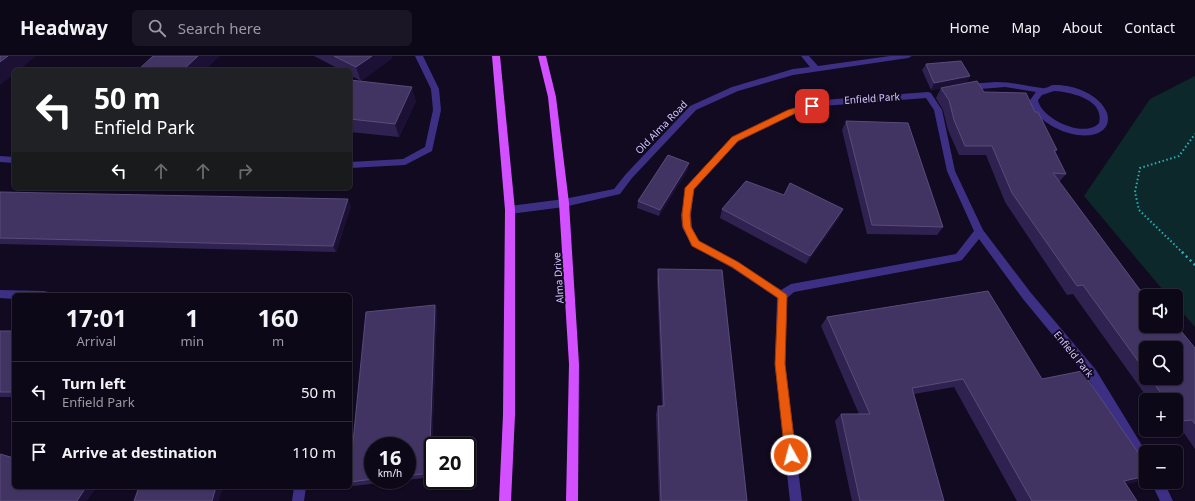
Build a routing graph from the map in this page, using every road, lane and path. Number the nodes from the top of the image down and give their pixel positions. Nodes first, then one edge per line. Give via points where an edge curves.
1 (420, 56) edge
2 (496, 56) edge
3 (542, 56) edge
4 (805, 56) edge
5 (908, 56) edge
6 (816, 69) junction
7 (958, 89) edge
8 (1042, 90) junction
9 (1195, 134) edge
10 (0, 159) edge
11 (12, 160) edge
12 (352, 166) edge
13 (564, 203) junction
14 (510, 210) junction
15 (979, 232) junction
16 (1195, 265) edge
17 (0, 294) edge
18 (12, 294) edge
19 (782, 296) junction
20 (1139, 451) edge
21 (300, 489) edge
22 (1161, 489) edge
23 (298, 501) edge
24 (504, 501) edge
25 (572, 501) edge
26 (796, 501) edge
27 (1167, 501) edge

1 - 12 street via 435,89 437,110 429,149 405,162
2 - 14 main road
3 - 13 main road, Alma Drive via 552,96
4 - 6 street
5 - 6 street, Old Alma Road
6 - 13 street, Old Alma Road via 793,72 735,89 693,108 617,192
7 - 8 street via 986,84 1020,84
8 - 8 street via 1036,96 1034,104 1047,121 1073,132 1087,132 1104,124 1105,116 1102,111 1091,99 1079,92 1065,88
9 - 16 path via 1179,156 1140,168 1135,192 1139,210
10 - 11 street
13 - 14 street, Old Alma Road
13 - 25 main road, Alma Drive via 574,364
14 - 24 main road via 509,415
15 - 19 street via 959,257 791,288
15 - 19 street, Enfield Park via 951,171 932,94 823,103 791,112 735,139 690,188 686,215 687,227 695,243 735,265
15 - 20 street, Enfield Park via 1027,296 1092,374
17 - 18 street
19 - 26 street via 780,364
21 - 23 street
22 - 27 street

